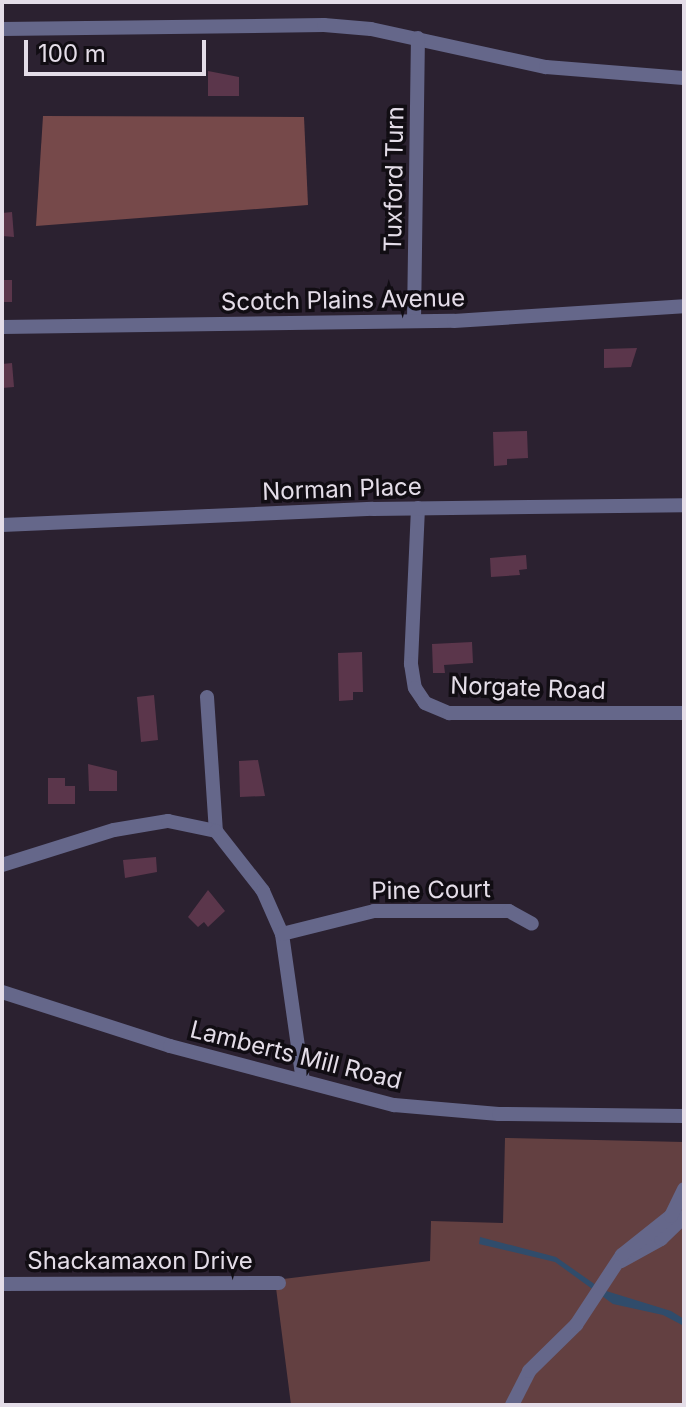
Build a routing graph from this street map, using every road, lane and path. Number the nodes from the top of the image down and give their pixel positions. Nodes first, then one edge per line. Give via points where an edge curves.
1 (2, 29) edge
2 (418, 38) junction
3 (684, 78) edge
4 (684, 306) edge
5 (414, 321) junction
6 (2, 327) edge
7 (684, 505) edge
8 (418, 508) junction
9 (2, 525) edge
10 (207, 697) dead end
11 (684, 713) edge
12 (216, 831) junction
13 (2, 865) edge
14 (532, 924) dead end
15 (282, 934) junction
16 (2, 992) edge
17 (303, 1081) junction
18 (684, 1116) edge
19 (684, 1128) edge
20 (684, 1189) edge
21 (684, 1217) edge
22 (614, 1265) junction
23 (279, 1283) dead end
24 (2, 1284) edge
25 (512, 1405) edge

1 - 2 street via 324,25
2 - 3 street via 546,67
2 - 5 street, Tuxford Turn
4 - 5 street, Scotch Plains Avenue
5 - 6 street, Scotch Plains Avenue
7 - 8 street, Norman Place
8 - 9 street, Norman Place
8 - 11 street, Norgate Road via 411,664 415,688 425,703 449,713
10 - 12 street
12 - 13 street via 168,821 114,830
12 - 15 street via 263,891
14 - 15 street, Pine Court via 509,911 374,911
15 - 17 street
16 - 17 street, Lamberts Mill Road via 170,1046
17 - 18 street, Lamberts Mill Road via 394,1105 499,1114
18 - 19 street
20 - 22 street via 671,1216
21 - 22 street via 661,1239
22 - 25 street via 576,1325 522,1380
23 - 24 street, Shackamaxon Drive

